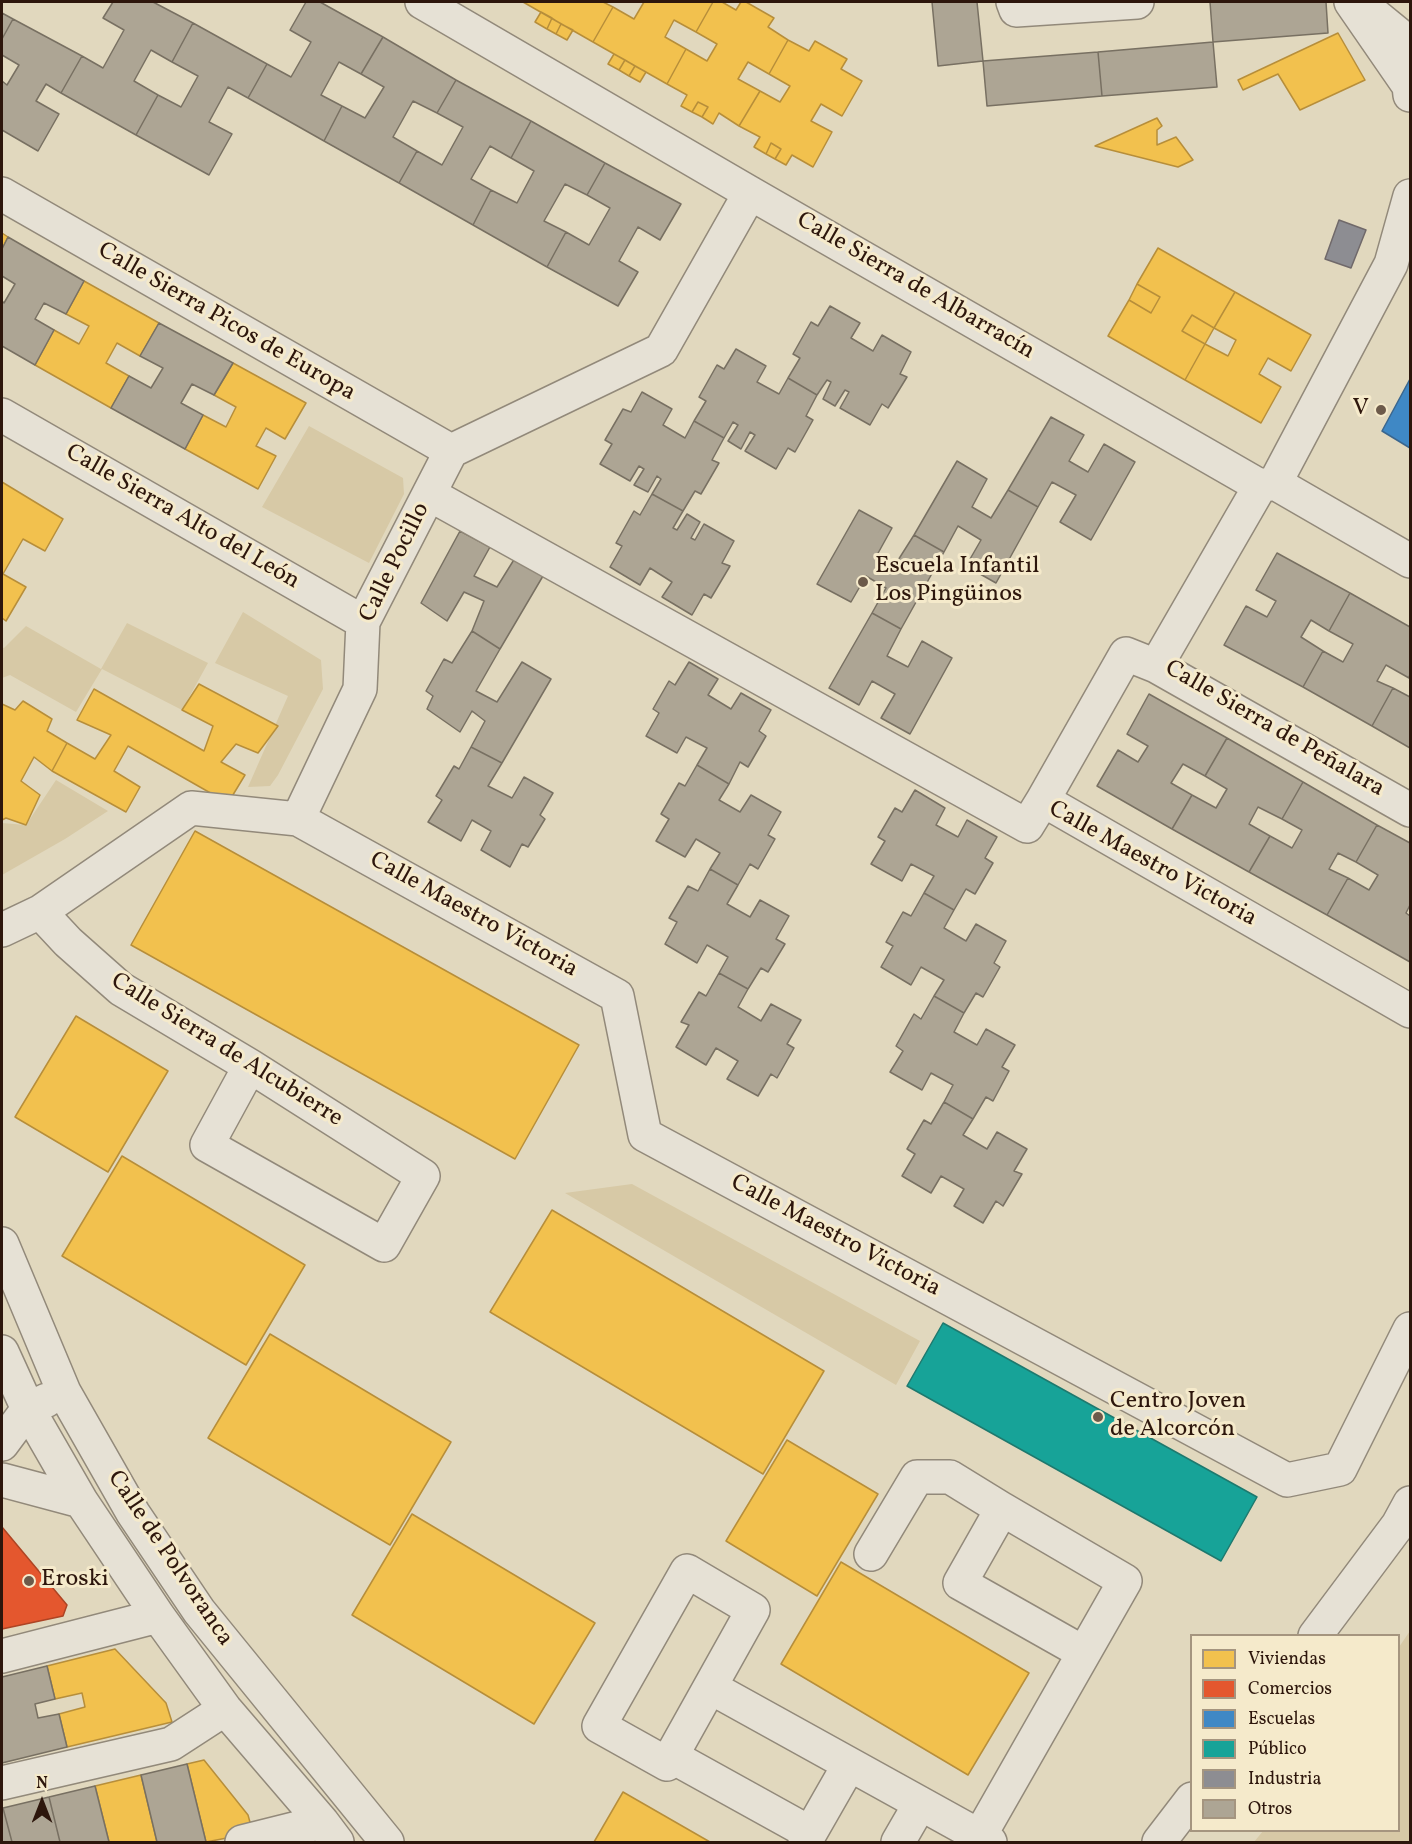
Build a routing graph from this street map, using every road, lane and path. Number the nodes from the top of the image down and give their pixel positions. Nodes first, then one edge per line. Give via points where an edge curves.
1 (422, 2) edge
2 (1013, 2) edge
3 (1137, 2) edge
4 (1351, 2) edge
5 (1358, 2) edge
6 (1410, 44) edge
7 (1410, 95) edge
8 (750, 193) junction
9 (2, 194) edge
10 (1410, 196) edge
11 (2, 415) edge
12 (451, 451) junction
13 (1267, 485) junction
14 (429, 494) junction
15 (1410, 561) edge
16 (363, 622) junction
17 (1156, 666) junction
18 (1042, 800) junction
19 (1410, 810) edge
20 (298, 819) junction
21 (40, 912) junction
22 (2, 930) edge
23 (1410, 1011) edge
24 (250, 1066) junction
25 (2, 1244) edge
26 (1410, 1329) edge
27 (2, 1352) edge
28 (64, 1392) junction
29 (28, 1410) junction
30 (2, 1444) edge
31 (2, 1480) edge
32 (81, 1501) junction
33 (1002, 1509) junction
34 (1406, 1514) edge
35 (871, 1554) dead end
36 (158, 1616) junction
37 (1316, 1634) edge
38 (1084, 1653) junction
39 (2, 1656) edge
40 (710, 1687) junction
41 (225, 1709) junction
42 (671, 1756) junction
43 (849, 1765) junction
44 (2, 1783) edge
45 (1190, 1800) edge
46 (920, 1804) junction
47 (330, 1832) edge
48 (808, 1838) edge
49 (984, 1840) edge
50 (242, 1842) edge
51 (387, 1842) edge
52 (898, 1842) edge
53 (1159, 1842) edge

1 - 8 street, Calle Sierra de Albarracín
2 - 3 street via 1016,10
4 - 7 street via 1409,86
5 - 6 street
8 - 12 street via 661,350
8 - 13 street, Calle Sierra de Albarracín
9 - 12 street, Calle Sierra Picos de Europa
10 - 13 street, Calle Sierra de Peñalara via 1392,264
11 - 16 street, Calle Sierra Alto del León
12 - 14 street, Calle Pocillo
13 - 15 street, Calle Sierra de Albarracín
13 - 17 street, Calle Sierra de Peñalara
14 - 16 street, Calle Pocillo
14 - 18 street, Calle Maestro Victoria via 1027,826
16 - 20 street, Calle Pocillo via 360,689
17 - 18 street via 1126,654
17 - 19 street, Calle Sierra de Peñalara
18 - 23 street, Calle Maestro Victoria
20 - 21 street via 191,808
20 - 26 street, Calle Maestro Victoria via 616,996 645,1135 1287,1480 1340,1469
21 - 22 street
21 - 24 street, Calle Sierra de Alcubierre via 121,989
24 - 24 street, Calle Sierra de Alcubierre via 423,1176 384,1245 207,1144
25 - 28 street, Calle de Polvoranca
27 - 29 street, Calle de Polvoranca
28 - 29 street
28 - 51 street, Calle de Polvoranca via 133,1513 199,1611
29 - 30 street
29 - 32 street, Calle de Polvoranca
31 - 32 street
32 - 36 street, Calle de Polvoranca
33 - 35 street via 950,1477 917,1477
33 - 38 street via 1125,1581
33 - 38 street via 960,1583
34 - 37 street
36 - 39 street
36 - 41 street, Calle de Polvoranca
38 - 49 street
40 - 42 street
40 - 42 street via 753,1610 687,1571 599,1726 667,1764
40 - 43 street
41 - 44 street via 171,1744
41 - 47 street, Calle de Polvoranca
42 - 48 street
43 - 46 street
43 - 48 street
45 - 53 street
46 - 49 street
46 - 52 street
47 - 50 street

